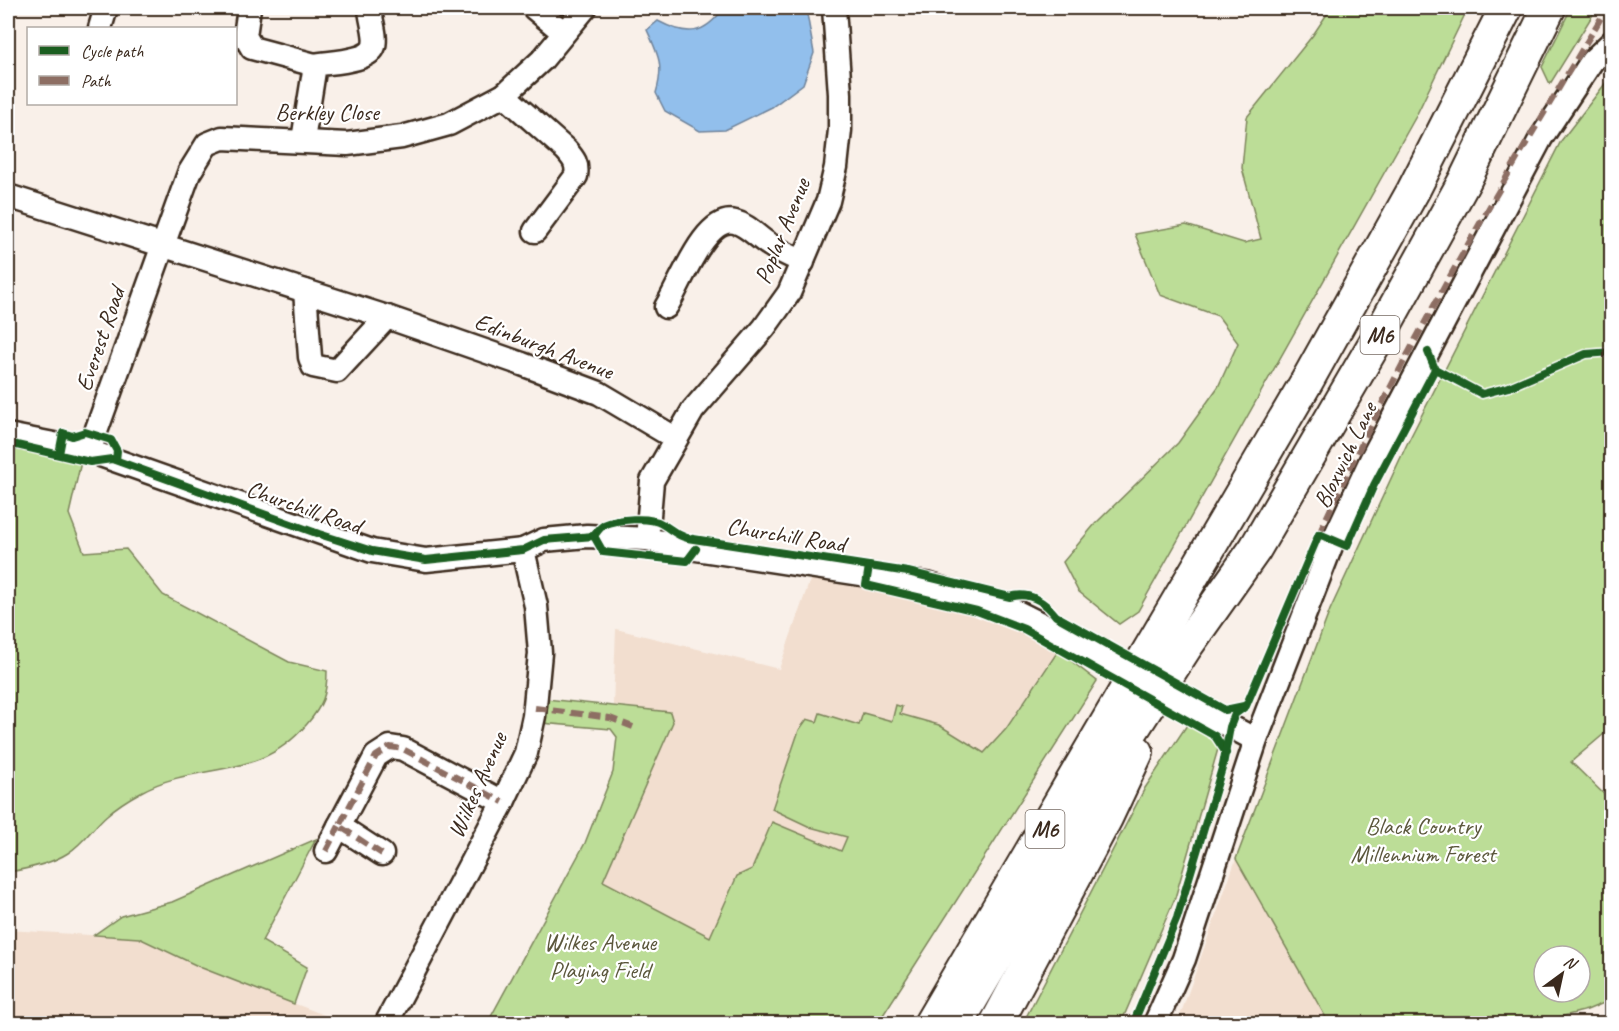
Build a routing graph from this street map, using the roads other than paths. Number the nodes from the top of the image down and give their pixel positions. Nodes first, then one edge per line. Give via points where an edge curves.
1 (106, 8) edge
2 (249, 8) edge
3 (370, 8) edge
4 (534, 8) edge
5 (585, 8) edge
6 (834, 8) edge
7 (1506, 8) edge
8 (1549, 8) edge
9 (100, 27) edge
10 (563, 32) junction
11 (1611, 42) edge
12 (315, 64) junction
13 (504, 95) junction
14 (303, 140) junction
15 (8, 196) edge
16 (535, 231) dead end
17 (162, 246) junction
18 (803, 262) junction
19 (305, 291) junction
20 (666, 307) dead end
21 (387, 317) junction
22 (8, 435) edge
23 (675, 438) junction
24 (89, 451) junction
25 (647, 539) junction
26 (523, 550) junction
27 (1172, 641) junction
28 (1256, 740) junction
29 (503, 802) junction
30 (339, 826) junction
31 (326, 851) dead end
32 (382, 855) dead end
33 (386, 1023) edge
34 (908, 1023) edge
35 (930, 1023) edge
36 (957, 1023) edge
37 (996, 1023) edge
38 (1155, 1023) edge

1 - 9 street
2 - 12 street via 245,36 252,48
3 - 12 street via 374,48 355,59
4 - 10 street
5 - 10 street, Berkley Close
6 - 18 street, Poplar Avenue via 840,94 836,167 828,201
7 - 27 highway, M6
8 - 27 highway, M6 via 1465,180 1255,549
10 - 13 street, Berkley Close via 542,60
11 - 28 street, Bloxwich Lane via 1592,62 1541,138 1371,460 1333,541
12 - 14 street
13 - 14 street, Berkley Close via 449,124 402,138 347,144
13 - 16 street via 574,159 577,168 576,176
14 - 17 street, Berkley Close via 222,138 207,144 189,172
15 - 17 street, Edinburgh Avenue
17 - 19 street, Edinburgh Avenue
17 - 24 street, Everest Road
18 - 20 street via 770,246 741,224 718,223 694,253
18 - 23 street, Poplar Avenue via 789,293 764,328 693,410
19 - 21 street, Edinburgh Avenue
19 - 21 street via 313,366 337,371
21 - 23 street, Edinburgh Avenue via 599,393
22 - 24 street, Churchill Road
23 - 25 street, Poplar Avenue via 652,481
24 - 26 street, Churchill Road via 372,551 426,560
25 - 26 street, Churchill Road via 587,536 544,540
25 - 28 street, Churchill Road, bridge via 927,584 1017,612
26 - 29 street, Wilkes Avenue via 537,606 540,653 526,753
27 - 34 highway
27 - 35 highway, M6
27 - 36 highway, M6 via 1095,788
27 - 37 highway via 1106,818
28 - 38 street, Bloxwich Lane via 1184,960
29 - 30 street via 403,749 390,747 376,756
29 - 33 street, Wilkes Avenue
30 - 31 street
30 - 32 street

